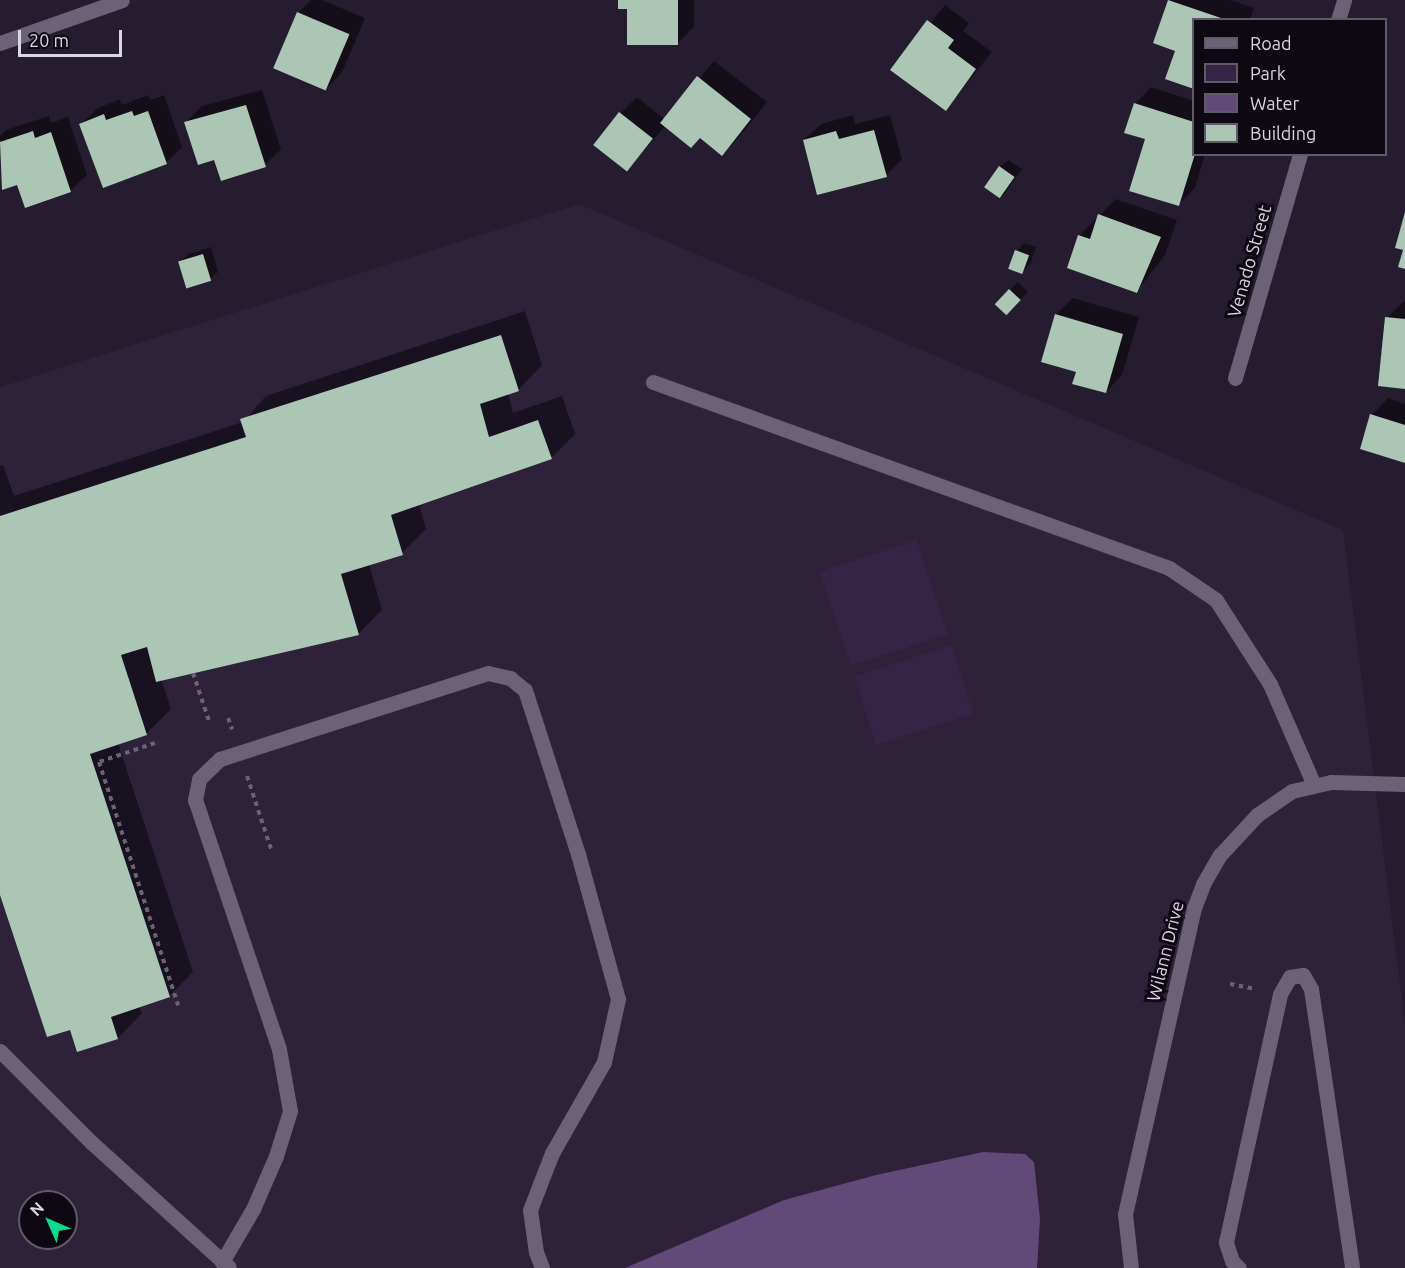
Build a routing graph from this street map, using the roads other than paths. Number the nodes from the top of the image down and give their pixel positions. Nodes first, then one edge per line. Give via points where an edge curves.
1 (122, 0) edge
2 (1344, 0) edge
3 (1339, 18) edge
4 (0, 43) edge
5 (1299, 156) edge
6 (1235, 378) dead end
7 (653, 382) dead end
8 (1405, 784) edge
9 (1314, 785) junction
10 (0, 1051) edge
11 (226, 1265) edge
12 (542, 1268) edge
13 (1131, 1268) edge
14 (1239, 1268) edge
15 (1352, 1268) edge

1 - 4 street
2 - 3 street
5 - 6 street, Venado Street
7 - 9 street via 1169,568 1216,600 1270,684
8 - 9 street, Wilann Drive via 1364,780
9 - 13 street, Wilann Drive via 1292,790 1257,815 1220,855 1194,908 1125,1214
10 - 11 street via 91,1142
11 - 12 street via 276,1156 290,1111 279,1049 195,800 199,779 220,759 488,673 510,678 525,690 582,865 618,999 604,1062 552,1153 530,1210
14 - 15 street via 1232,1261 1227,1242 1277,1005 1290,977 1303,975 1311,989

